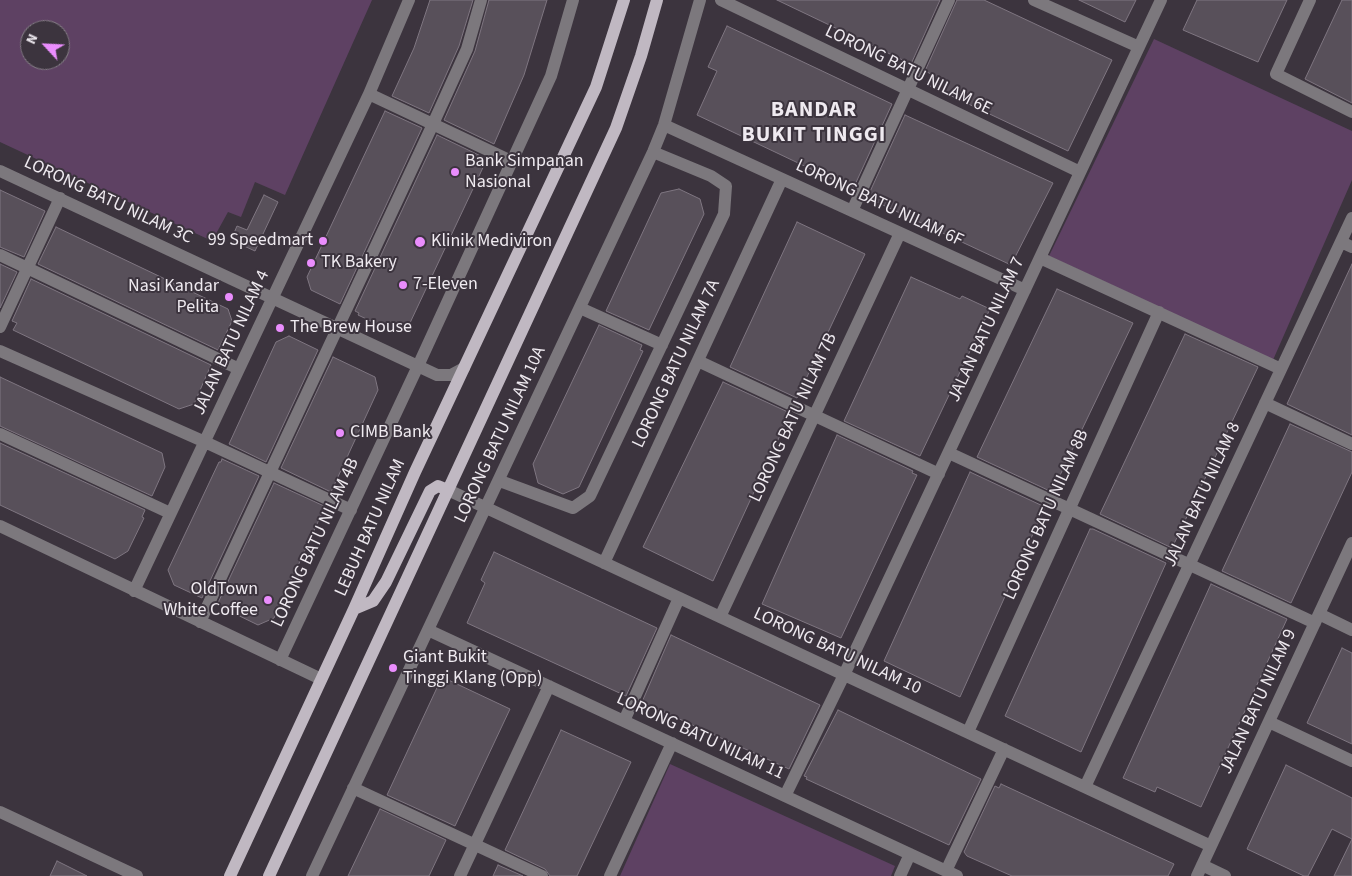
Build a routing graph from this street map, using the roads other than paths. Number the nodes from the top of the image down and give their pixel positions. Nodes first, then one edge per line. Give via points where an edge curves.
1 (409, 0) edge
2 (481, 0) edge
3 (573, 0) edge
4 (624, 0) edge
5 (657, 0) edge
6 (700, 0) edge
7 (722, 0) edge
8 (949, 0) edge
9 (1034, 0) edge
10 (1161, 0) edge
11 (1310, 0) edge
12 (1139, 47) junction
13 (908, 90) junction
14 (369, 94) junction
15 (1352, 112) edge
16 (433, 124) junction
17 (664, 126) junction
18 (653, 152) junction
19 (511, 161) junction
20 (0, 171) edge
21 (1080, 172) junction
22 (782, 179) junction
23 (60, 198) junction
24 (852, 211) junction
25 (1352, 218) edge
26 (900, 233) junction
27 (1346, 245) edge
28 (0, 255) edge
29 (1040, 258) junction
30 (28, 268) junction
31 (1025, 290) junction
32 (273, 296) junction
33 (580, 308) junction
34 (1159, 312) junction
35 (0, 327) edge
36 (338, 328) junction
37 (662, 345) junction
38 (0, 351) edge
39 (698, 361) junction
40 (418, 366) junction
41 (464, 368) junction
42 (239, 369) junction
43 (1281, 369) junction
44 (1265, 403) junction
45 (815, 415) junction
46 (0, 434) edge
47 (205, 442) junction
48 (1352, 444) edge
49 (949, 453) junction
50 (268, 473) junction
51 (939, 474) junction
52 (500, 481) junction
53 (448, 490) junction
54 (487, 508) junction
55 (1069, 509) junction
56 (351, 510) junction
57 (170, 512) junction
58 (0, 526) edge
59 (1352, 543) edge
60 (604, 563) junction
61 (1190, 565) junction
62 (134, 591) junction
63 (679, 598) junction
64 (354, 610) junction
65 (720, 617) junction
66 (1317, 618) junction
67 (200, 622) junction
68 (428, 630) junction
69 (1352, 630) edge
70 (280, 660) junction
71 (844, 675) junction
72 (321, 679) junction
73 (549, 686) junction
74 (624, 721) junction
75 (1269, 722) junction
76 (968, 732) junction
77 (672, 743) junction
78 (1004, 749) junction
79 (1352, 761) edge
80 (1085, 787) junction
81 (352, 788) junction
82 (785, 796) junction
83 (0, 812) edge
84 (475, 845) junction
85 (1211, 846) junction
86 (910, 854) junction
87 (1200, 871) edge
88 (952, 873) edge
89 (137, 876) edge
90 (230, 876) edge
91 (269, 876) edge
92 (312, 876) edge
93 (460, 876) edge
94 (542, 876) edge
95 (610, 876) edge
96 (900, 876) edge
97 (1225, 876) edge

1 - 14 street, JALAN BATU NILAM 4
2 - 16 street via 467,48
3 - 19 street, LORONG BATU NILAM 4B via 551,76
4 - 41 main road, LEBUH BATU NILAM via 596,87
5 - 53 main road via 642,56 616,128
6 - 17 street, LORONG BATU NILAM 10A
7 - 13 street, LORONG BATU NILAM 6E
8 - 13 street
9 - 12 street
10 - 12 street, JALAN BATU NILAM 7
11 - 15 street via 1276,74
12 - 21 street, JALAN BATU NILAM 7
13 - 21 street, LORONG BATU NILAM 6E
13 - 24 street
14 - 16 street
14 - 32 street, JALAN BATU NILAM 4
16 - 19 street
16 - 36 street
17 - 18 street, LORONG BATU NILAM 10A
17 - 22 street, LORONG BATU NILAM 6F
18 - 33 street, LORONG BATU NILAM 10A
18 - 37 street via 711,176 726,186 724,214
19 - 40 street, LORONG BATU NILAM 4B
20 - 23 street, LORONG BATU NILAM 3C
21 - 29 street, JALAN BATU NILAM 7
22 - 24 street, LORONG BATU NILAM 6F
22 - 39 street, LORONG BATU NILAM 7A
23 - 30 street
23 - 32 street, LORONG BATU NILAM 3C
24 - 26 street, LORONG BATU NILAM 6F
25 - 27 street, JALAN BATU NILAM 8
26 - 31 street, LORONG BATU NILAM 6F
26 - 45 street, LORONG BATU NILAM 7B
27 - 43 street, JALAN BATU NILAM 8
28 - 30 street
29 - 31 street, JALAN BATU NILAM 7
29 - 34 street
30 - 35 street
30 - 42 street
31 - 49 street, JALAN BATU NILAM 7
32 - 36 street, LORONG BATU NILAM 3C
32 - 42 street, JALAN BATU NILAM 4
33 - 37 street
33 - 52 street, LORONG BATU NILAM 10A
34 - 43 street
34 - 55 street, LORONG BATU NILAM 8B
36 - 40 street, LORONG BATU NILAM 3C
36 - 50 street
37 - 52 street via 590,496 574,508
38 - 47 street
39 - 45 street
39 - 60 street, LORONG BATU NILAM 7A
40 - 41 street, LORONG BATU NILAM 3C via 438,375 450,375
40 - 56 street, LORONG BATU NILAM 4B
41 - 64 main road, LEBUH BATU NILAM
42 - 47 street, JALAN BATU NILAM 4
43 - 44 street, JALAN BATU NILAM 8
44 - 48 street
44 - 61 street, JALAN BATU NILAM 8
45 - 51 street
45 - 65 street, LORONG BATU NILAM 7B
46 - 57 street
47 - 50 street
47 - 57 street, JALAN BATU NILAM 4
49 - 51 street, JALAN BATU NILAM 7
49 - 55 street
50 - 56 street
50 - 67 street
51 - 71 street, JALAN BATU NILAM 7
52 - 54 street, LORONG BATU NILAM 10A
53 - 54 street, LORONG BATU NILAM 10
53 - 64 main road via 438,486 430,490 386,582 373,601
53 - 91 main road
54 - 60 street, LORONG BATU NILAM 10
54 - 68 street, LORONG BATU NILAM 10A
55 - 61 street
55 - 76 street, LORONG BATU NILAM 8B
56 - 70 street, LORONG BATU NILAM 4B
57 - 62 street, JALAN BATU NILAM 4
58 - 62 street
59 - 66 street, JALAN BATU NILAM 9
60 - 63 street, LORONG BATU NILAM 10
61 - 66 street
61 - 80 street, JALAN BATU NILAM 8
62 - 67 street
63 - 65 street, LORONG BATU NILAM 10
63 - 74 street
64 - 72 main road, LEBUH BATU NILAM
65 - 71 street, LORONG BATU NILAM 10
66 - 69 street
66 - 75 street, JALAN BATU NILAM 9
67 - 70 street
68 - 73 street, LORONG BATU NILAM 11
68 - 81 street, LORONG BATU NILAM 10A
70 - 72 street
71 - 76 street, LORONG BATU NILAM 10
71 - 82 street, JALAN BATU NILAM 7
72 - 90 main road, LEBUH BATU NILAM
73 - 74 street, LORONG BATU NILAM 11
73 - 84 street
74 - 77 street, LORONG BATU NILAM 11
75 - 79 street
75 - 85 street, JALAN BATU NILAM 9
76 - 78 street, LORONG BATU NILAM 10
77 - 82 street, LORONG BATU NILAM 11
77 - 95 street
78 - 80 street, LORONG BATU NILAM 10
78 - 88 street
80 - 85 street, LORONG BATU NILAM 10
81 - 84 street
81 - 92 street, LORONG BATU NILAM 10A
82 - 86 street, LORONG BATU NILAM 11
83 - 89 street
84 - 93 street
84 - 94 street
85 - 87 street, JALAN BATU NILAM 9
86 - 88 street, LORONG BATU NILAM 11
86 - 96 street
87 - 97 street

